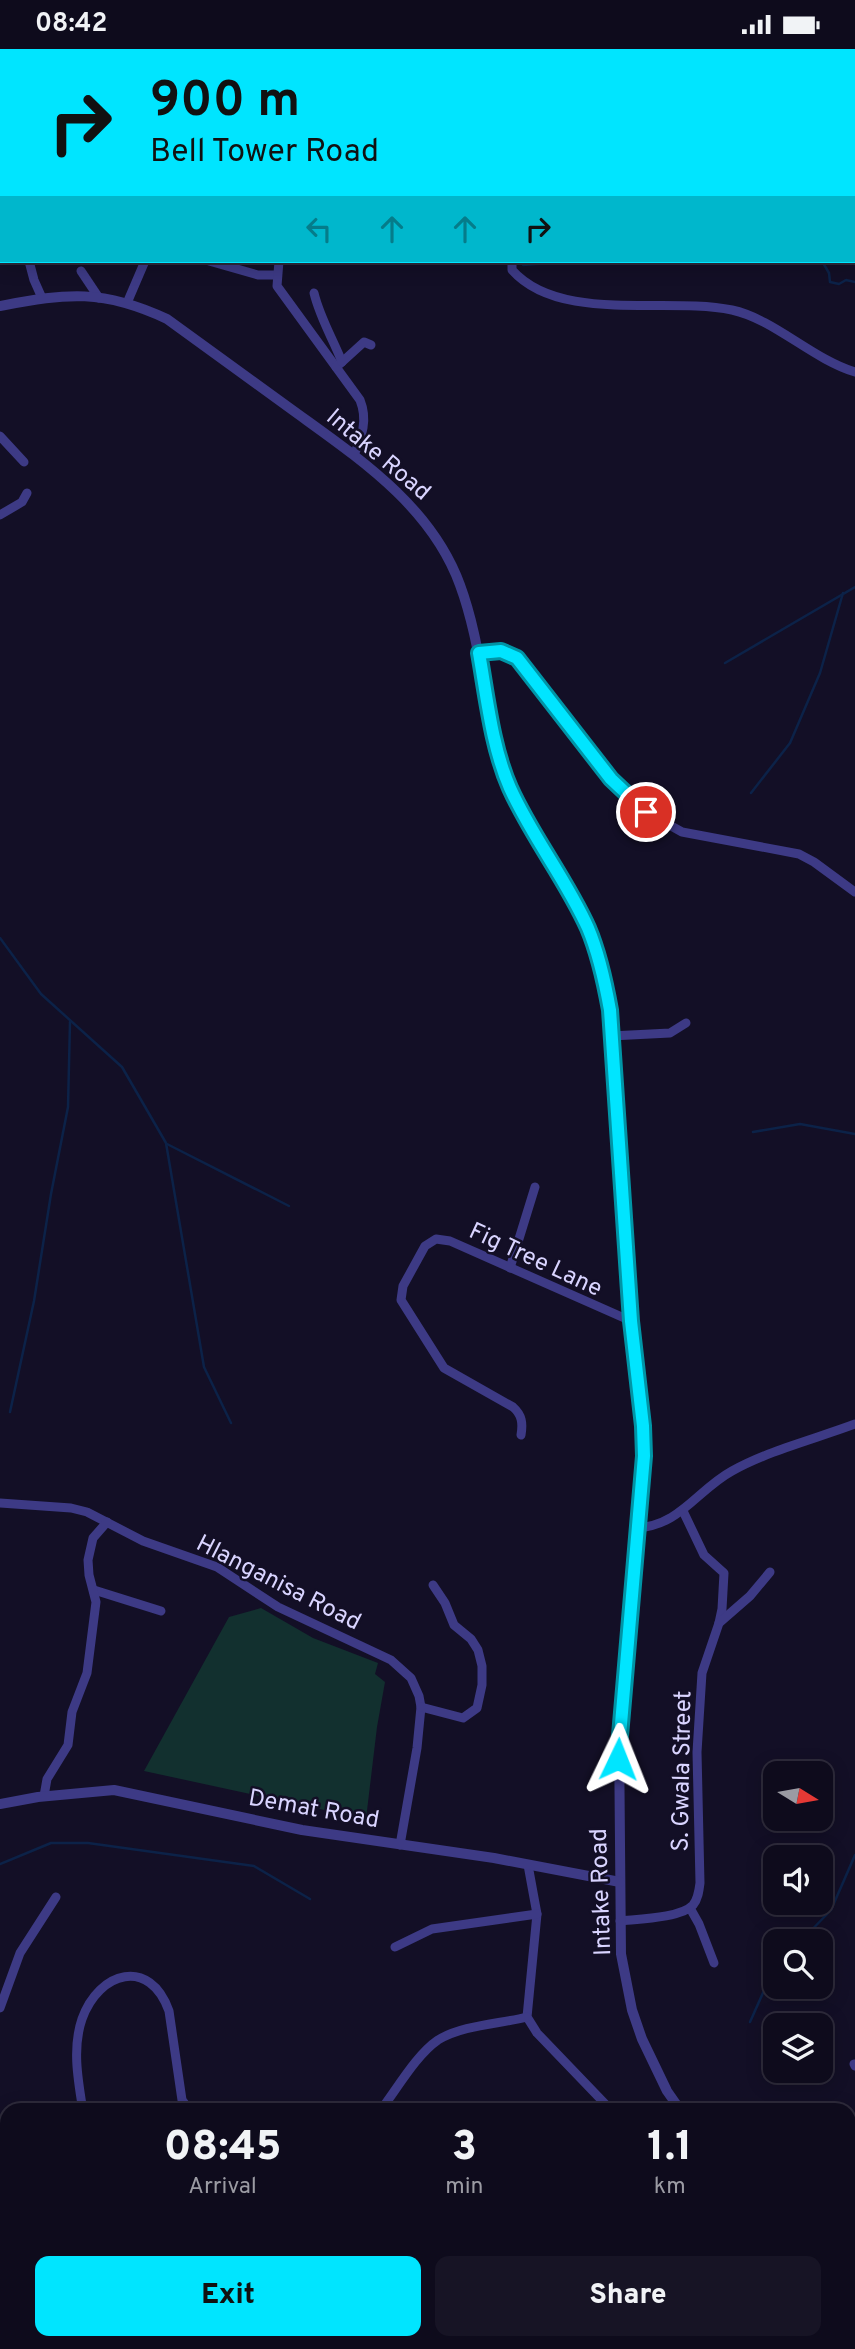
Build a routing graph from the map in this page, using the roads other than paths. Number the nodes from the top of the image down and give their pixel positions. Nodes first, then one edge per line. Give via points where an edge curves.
1 (29, 263) edge
2 (144, 263) edge
3 (216, 263) edge
4 (278, 263) edge
5 (512, 263) edge
6 (80, 271) dead end
7 (276, 275) junction
8 (314, 293) dead end
9 (99, 297) junction
10 (42, 298) junction
11 (127, 303) junction
12 (0, 306) edge
13 (371, 345) dead end
14 (339, 365) junction
15 (855, 372) edge
16 (0, 436) edge
17 (354, 455) junction
18 (24, 462) dead end
19 (27, 493) dead end
20 (0, 515) edge
21 (479, 653) junction
22 (855, 893) edge
23 (685, 1023) dead end
24 (611, 1036) junction
25 (535, 1187) dead end
26 (510, 1268) junction
27 (631, 1321) junction
28 (855, 1424) edge
29 (521, 1435) dead end
30 (0, 1503) edge
31 (683, 1511) junction
32 (107, 1522) junction
33 (636, 1528) junction
34 (770, 1572) dead end
35 (433, 1585) dead end
36 (94, 1590) junction
37 (161, 1611) dead end
38 (719, 1623) junction
39 (421, 1707) junction
40 (44, 1796) junction
41 (0, 1804) edge
42 (400, 1845) junction
43 (527, 1865) junction
44 (620, 1882) junction
45 (56, 1897) dead end
46 (690, 1908) junction
47 (537, 1914) junction
48 (620, 1921) junction
49 (395, 1947) dead end
50 (714, 1963) dead end
51 (0, 2008) edge
52 (527, 2017) junction
53 (82, 2103) edge
54 (184, 2103) edge
55 (386, 2103) edge
56 (604, 2103) edge
57 (675, 2103) edge

1 - 10 street
2 - 11 street
3 - 7 street via 258,275
4 - 7 street
5 - 15 street via 512,270 525,282 574,301 692,304 747,314
6 - 9 street
7 - 14 street via 277,286
8 - 14 street
9 - 10 street, Intake Road
9 - 11 street, Intake Road
10 - 12 street, Intake Road
11 - 17 street, Intake Road via 167,319
13 - 14 street via 364,342
14 - 17 street via 364,411
16 - 18 street
17 - 21 street, Intake Road via 403,496 436,537 459,582
19 - 20 street via 22,502
21 - 22 street via 501,651 517,658 611,779 666,825 702,837 799,854
21 - 24 street, Intake Road via 509,786 587,925 603,972
23 - 24 street via 670,1033
24 - 27 street, Intake Road
25 - 26 street
26 - 27 street, Fig Tree Lane
26 - 29 street, Fig Tree Lane via 436,1239 425,1246 401,1295 439,1362 449,1373 513,1407 522,1420
27 - 33 street, Intake Road via 644,1456
28 - 31 street via 730,1472
30 - 32 street, Hlanganisa Road via 71,1508
31 - 33 street via 659,1525
31 - 38 street via 704,1555 724,1573
32 - 36 street via 90,1546 88,1567
32 - 39 street, Hlanganisa Road via 144,1541 217,1567 278,1607 391,1660 411,1678
33 - 44 street, Intake Road via 619,1733
34 - 38 street, S. Gwala Street
35 - 39 street via 454,1625 475,1644 482,1685 477,1708 463,1718
36 - 37 street
36 - 40 street via 87,1674 72,1712 68,1745 47,1779
38 - 46 street, S. Gwala Street via 701,1685 697,1752 700,1883
39 - 42 street, Hlanganisa Road
40 - 41 street, Demat Road
40 - 42 street, Demat Road via 114,1790 302,1830
42 - 43 street, Demat Road
43 - 44 street, Demat Road
43 - 47 street
44 - 48 street, Intake Road
45 - 51 street via 20,1953
46 - 48 street
46 - 50 street
47 - 49 street via 432,1929
47 - 52 street
48 - 57 street, Intake Road via 632,2010 654,2068
52 - 55 street via 447,2035 425,2052
52 - 56 street via 545,2043
53 - 54 street via 77,2072 82,2021 89,2002 110,1980 130,1975 156,1986 165,1998

